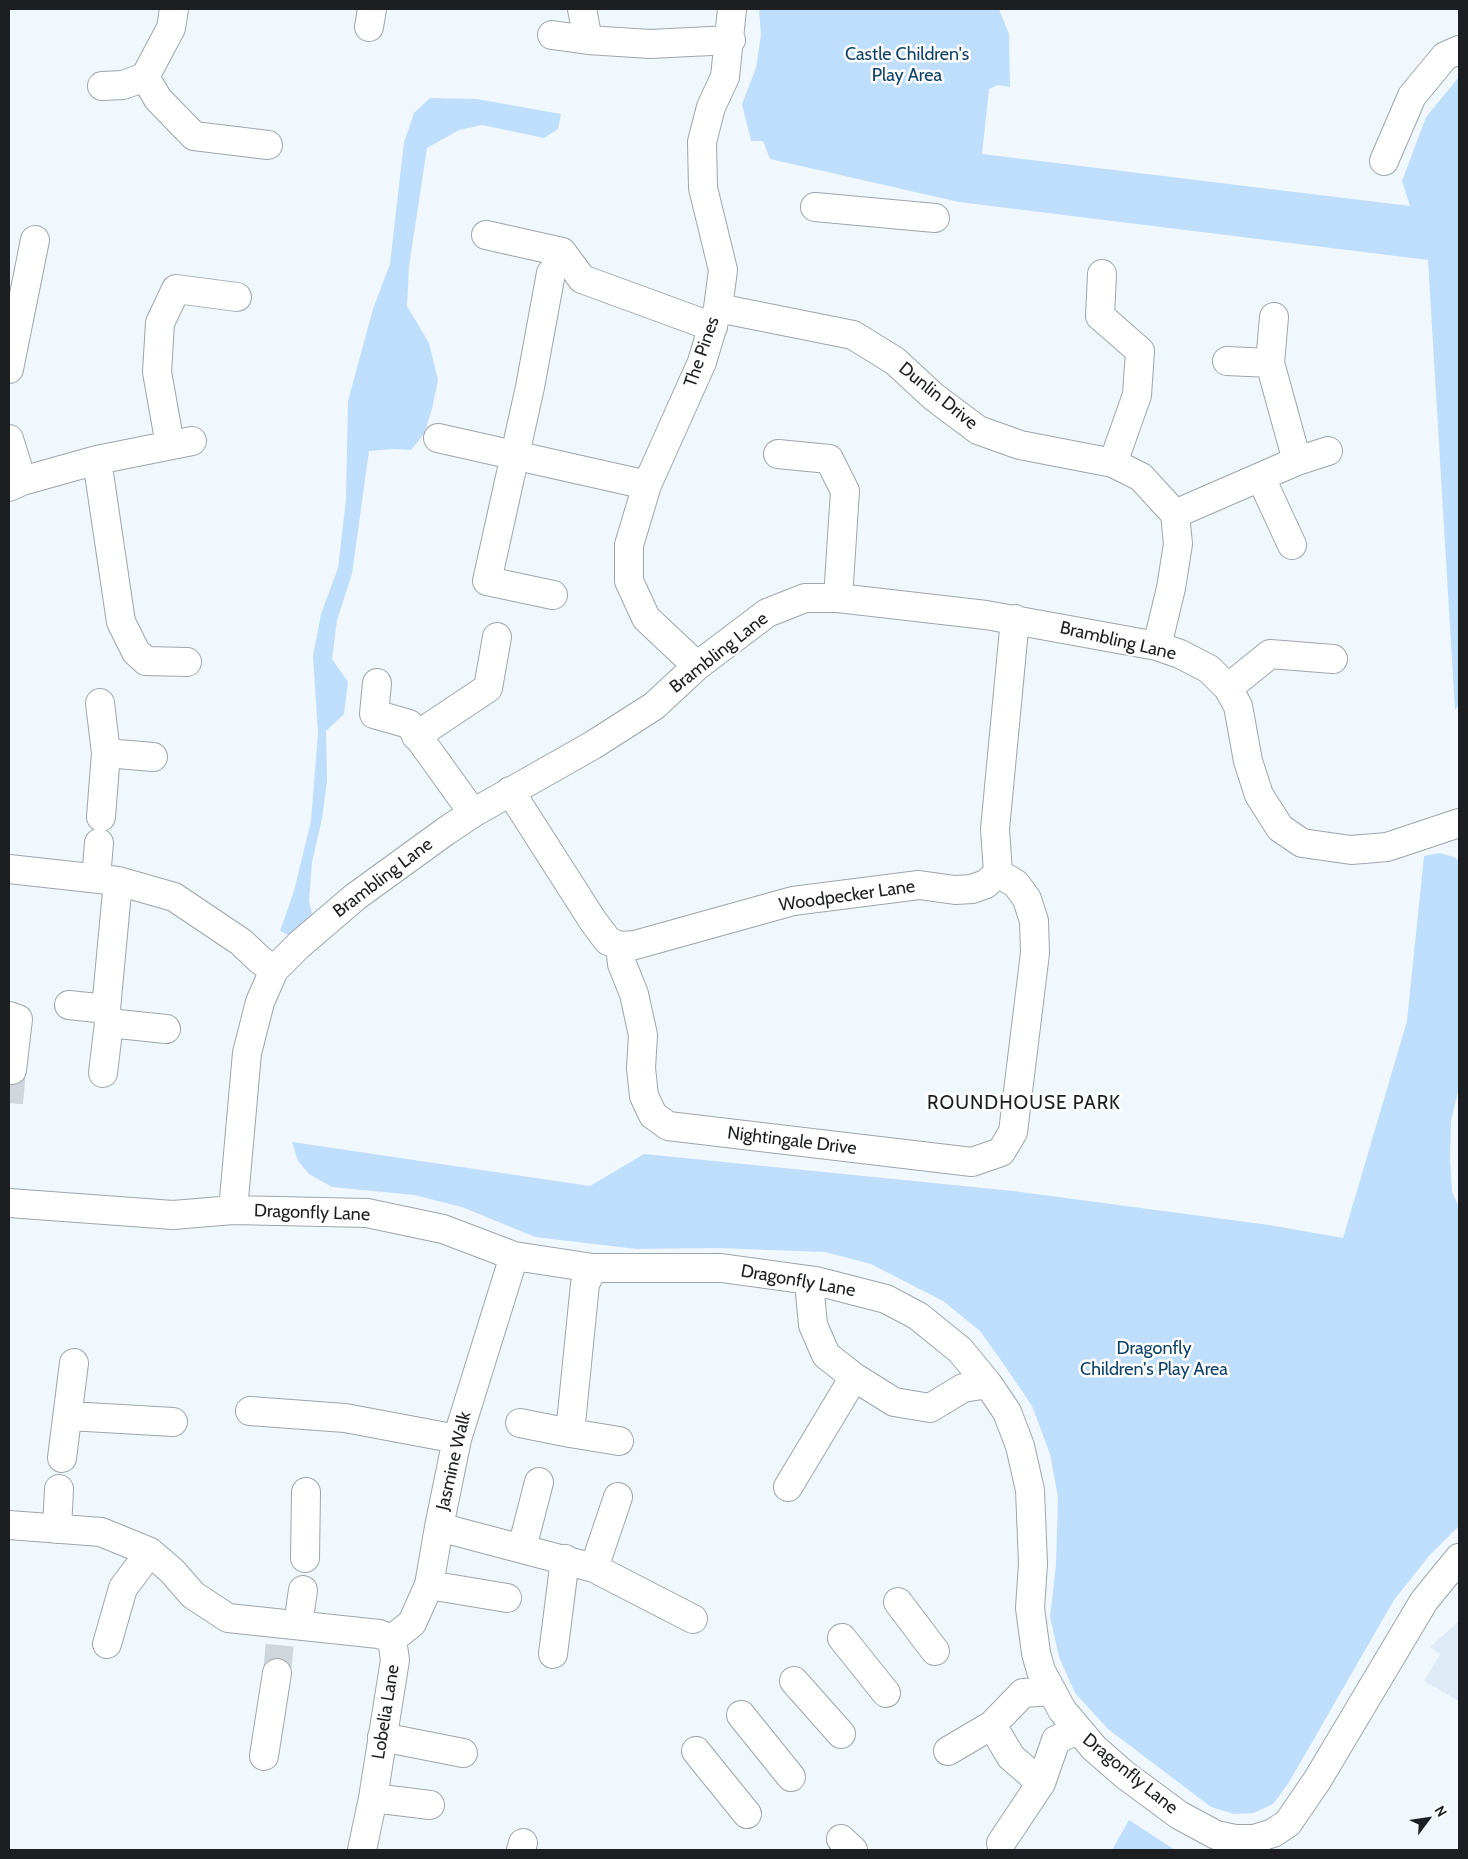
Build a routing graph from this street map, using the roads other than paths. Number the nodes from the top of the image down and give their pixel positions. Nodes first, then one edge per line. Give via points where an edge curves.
1 (174, 9) edge
2 (582, 9) edge
3 (732, 9) edge
4 (552, 35) dead end
5 (588, 40) junction
6 (731, 40) junction
7 (1459, 50) edge
8 (145, 76) junction
9 (102, 86) dead end
10 (268, 145) dead end
11 (1384, 161) dead end
12 (815, 207) dead end
13 (935, 218) dead end
14 (486, 235) dead end
15 (35, 240) dead end
16 (551, 273) dead end
17 (1102, 274) dead end
18 (237, 297) dead end
19 (1274, 317) dead end
20 (715, 318) junction
21 (1227, 361) dead end
22 (1270, 363) junction
23 (9, 369) edge
24 (438, 438) dead end
25 (9, 439) edge
26 (1328, 452) dead end
27 (778, 454) dead end
28 (514, 455) junction
29 (97, 460) junction
30 (1297, 461) junction
31 (1113, 463) junction
32 (1261, 478) junction
33 (16, 484) edge
34 (647, 485) junction
35 (1174, 514) junction
36 (1292, 545) dead end
37 (553, 595) dead end
38 (838, 598) junction
39 (1015, 619) junction
40 (497, 637) dead end
41 (1157, 646) junction
42 (1334, 659) dead end
43 (187, 662) dead end
44 (697, 666) junction
45 (377, 683) dead end
46 (1228, 688) junction
47 (100, 703) dead end
48 (416, 736) junction
49 (106, 753) junction
50 (152, 758) dead end
51 (510, 791) junction
52 (473, 813) junction
53 (1459, 823) edge
54 (9, 869) edge
55 (998, 873) junction
56 (107, 880) junction
57 (620, 946) junction
58 (274, 970) junction
59 (70, 1006) dead end
60 (9, 1016) edge
61 (108, 1016) junction
62 (166, 1029) dead end
63 (12, 1070) dead end
64 (103, 1073) dead end
65 (9, 1203) edge
66 (233, 1210) junction
67 (514, 1256) junction
68 (593, 1268) junction
69 (816, 1281) junction
70 (74, 1363) dead end
71 (854, 1378) junction
72 (988, 1384) junction
73 (250, 1411) dead end
74 (69, 1416) junction
75 (172, 1422) dead end
76 (520, 1423) dead end
77 (570, 1433) junction
78 (457, 1439) junction
79 (619, 1441) dead end
80 (62, 1458) dead end
81 (539, 1482) dead end
82 (788, 1487) dead end
83 (59, 1489) dead end
84 (306, 1492) dead end
85 (618, 1497) dead end
86 (9, 1525) edge
87 (439, 1527) junction
88 (57, 1529) junction
89 (522, 1548) junction
90 (150, 1552) junction
91 (305, 1558) dead end
92 (565, 1559) junction
93 (1458, 1562) edge
94 (594, 1568) junction
95 (429, 1585) junction
96 (303, 1590) dead end
97 (507, 1598) dead end
98 (898, 1602) dead end
99 (693, 1619) dead end
100 (287, 1630) junction
101 (842, 1638) dead end
102 (392, 1639) junction
103 (107, 1644) dead end
104 (934, 1651) dead end
105 (553, 1654) dead end
106 (276, 1673) tunnel mouth
107 (794, 1681) dead end
108 (1052, 1690) junction
109 (886, 1693) dead end
110 (741, 1715) dead end
111 (992, 1725) junction
112 (1077, 1730) junction
113 (840, 1734) dead end
114 (382, 1737) junction
115 (696, 1751) dead end
116 (948, 1751) dead end
117 (463, 1753) dead end
118 (264, 1756) dead end
119 (791, 1777) dead end
120 (1040, 1783) junction
121 (373, 1798) junction
122 (430, 1805) dead end
123 (748, 1814) dead end
124 (1002, 1843) dead end
125 (1257, 1844) edge
126 (362, 1850) edge

1 - 8 street via 171,28
2 - 5 street
3 - 6 street, The Pines
4 - 5 street
5 - 6 street via 650,44
6 - 20 street, The Pines via 725,77 711,106 702,142 703,188 723,270
7 - 11 street via 1445,56 1412,96
8 - 9 street via 123,85
8 - 10 street via 158,99 194,136
12 - 13 street
14 - 20 street, Dunlin Drive via 562,252 582,279
15 - 23 street
16 - 28 street
17 - 31 street via 1100,316 1140,351 1137,394
18 - 29 street via 176,289 160,323 157,372 181,443
19 - 22 street
20 - 31 street, Dunlin Drive via 853,335 894,361 978,430 1020,445
20 - 34 street, The Pines via 702,362
21 - 22 street
22 - 30 street
24 - 28 street
25 - 33 street
26 - 30 street
27 - 38 street via 829,459 845,490
28 - 34 street
28 - 37 street via 487,581
29 - 33 street
29 - 43 street via 122,622 136,652 146,661
30 - 32 street
31 - 35 street, Dunlin Drive via 1141,477
32 - 35 street
32 - 36 street
34 - 44 street, The Pines via 629,545 629,581 646,618
35 - 41 street via 1178,544
38 - 39 street, Brambling Lane
38 - 44 street, Brambling Lane via 805,598 767,613
39 - 41 street, Brambling Lane
39 - 55 street via 995,829
40 - 48 street via 488,688
41 - 46 street, Brambling Lane via 1209,669
42 - 46 street via 1270,654
44 - 51 street, Brambling Lane via 654,706 593,745
45 - 48 street via 374,714 409,724
46 - 53 street, Brambling Lane via 1238,706 1248,761 1259,795 1280,828 1302,843 1351,850 1387,847
47 - 49 street
48 - 52 street
49 - 50 street
49 - 56 street via 100,830
51 - 52 street, Brambling Lane
51 - 57 street via 593,921 608,941
52 - 58 street, Brambling Lane via 355,897
54 - 56 street
55 - 57 street, Woodpecker Lane via 986,884 972,889 920,885 793,901 635,945
55 - 57 street, Nightingale Drive via 1016,884 1027,899 1034,921 1035,954 1013,1132 1001,1152 972,1162 668,1126 659,1122 644,1096 641,1068 643,1035 634,994 622,964
56 - 58 street via 174,897 241,942
56 - 61 street
58 - 66 street, Brambling Lane via 260,1002 247,1053
59 - 61 street
60 - 63 street via 18,1019
61 - 62 street
61 - 64 street
65 - 66 street, Dragonfly Lane via 173,1214
66 - 67 street, Dragonfly Lane via 367,1213 443,1230
67 - 68 street, Dragonfly Lane
67 - 78 street, Jasmine Walk
68 - 69 street, Dragonfly Lane via 721,1268
68 - 77 street via 586,1284
69 - 71 street via 810,1294 813,1325 826,1356
69 - 72 street, Dragonfly Lane via 886,1299 918,1316 960,1350
70 - 74 street
71 - 72 street via 894,1402 930,1408 963,1388
71 - 82 street
72 - 108 street, Dragonfly Lane via 1007,1412 1020,1446 1030,1490 1034,1564 1030,1608 1041,1671
73 - 78 street via 345,1418
74 - 75 street
74 - 80 street
76 - 77 street
77 - 79 street
78 - 87 street, Jasmine Walk
81 - 89 street
83 - 88 street
84 - 91 street
85 - 94 street
86 - 88 street
87 - 89 street, Jasmine Walk
87 - 95 street, Lobelia Lane
88 - 90 street via 101,1532
89 - 92 street, Jasmine Walk
90 - 100 street via 193,1596 228,1618
90 - 103 street via 123,1588
92 - 94 street, Jasmine Walk
92 - 105 street
93 - 125 street, Dragonfly Lane via 1424,1601 1288,1823
94 - 99 street, Jasmine Walk
95 - 97 street
95 - 102 street, Lobelia Lane via 412,1623
96 - 100 street
98 - 104 street
100 - 102 street via 379,1634
101 - 109 street
102 - 114 street, Lobelia Lane via 395,1660
106 - 118 street
107 - 113 street
108 - 111 street via 1023,1693
108 - 112 street, Dragonfly Lane
110 - 119 street
111 - 116 street
111 - 120 street via 1011,1757
112 - 120 street via 1056,1740
112 - 125 street, Dragonfly Lane via 1125,1775 1179,1815 1216,1835
114 - 117 street
114 - 121 street, Lobelia Lane
115 - 123 street
120 - 124 street
121 - 122 street
121 - 126 street, Lobelia Lane

